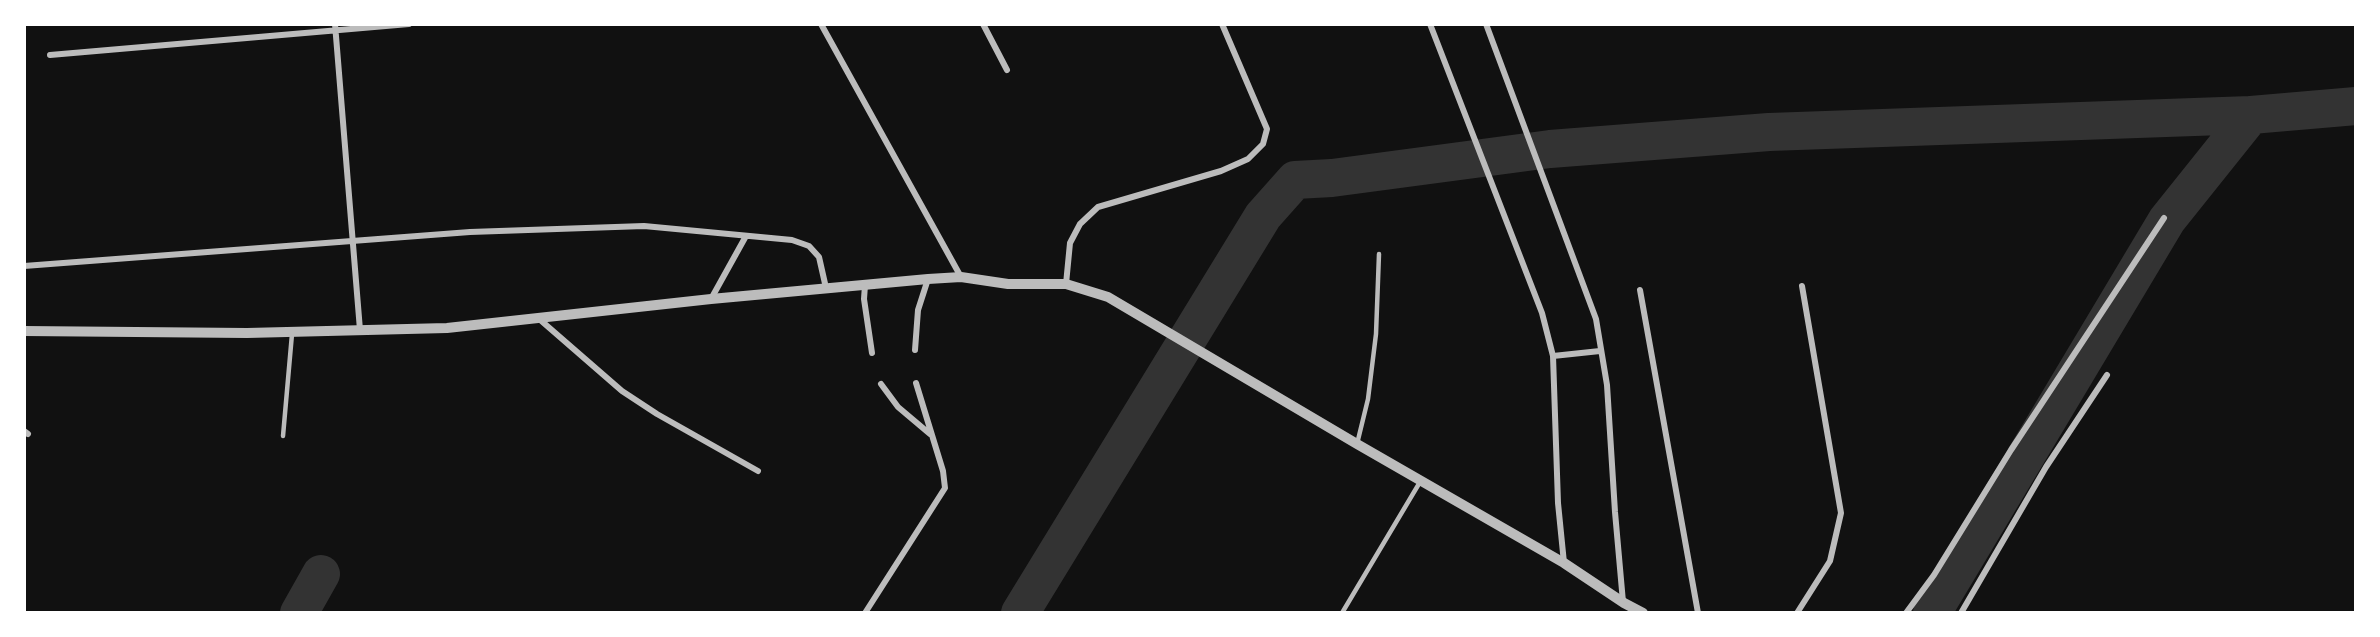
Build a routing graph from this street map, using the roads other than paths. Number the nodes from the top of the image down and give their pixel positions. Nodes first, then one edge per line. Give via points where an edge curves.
1 (409, 24) edge
2 (821, 24) edge
3 (983, 24) edge
4 (1222, 24) edge
5 (1430, 24) edge
6 (1486, 24) edge
7 (336, 27) edge
8 (50, 55) dead end
9 (1007, 70) dead end
10 (2164, 218) dead end
11 (746, 236) junction
12 (353, 243) junction
13 (1379, 254) dead end
14 (24, 266) edge
15 (961, 277) junction
16 (928, 279) junction
17 (1066, 284) junction
18 (865, 285) junction
19 (1802, 286) dead end
20 (826, 288) junction
21 (1640, 290) dead end
22 (711, 299) junction
23 (537, 317) junction
24 (360, 330) junction
25 (24, 331) edge
26 (292, 332) junction
27 (915, 350) dead end
28 (1600, 351) junction
29 (872, 353) dead end
30 (1553, 356) junction
31 (2107, 375) dead end
32 (916, 383) dead end
33 (881, 384) dead end
34 (931, 434) junction
35 (283, 436) dead end
36 (1357, 444) junction
37 (758, 471) dead end
38 (1421, 480) junction
39 (1564, 563) junction
40 (1623, 603) junction
41 (864, 613) edge
42 (1342, 613) edge
43 (1643, 613) edge
44 (1698, 613) edge
45 (1797, 613) edge
46 (1906, 613) edge
47 (1961, 613) edge

1 - 7 street
2 - 15 street
3 - 9 street
4 - 17 street via 1267,129 1263,144 1248,159 1221,171 1098,207 1080,224 1070,243
5 - 30 street via 1542,313
6 - 28 street via 1591,303
7 - 8 street
7 - 12 street
10 - 46 street
11 - 12 street via 644,226 470,232
11 - 20 street via 792,240 809,246 819,257
11 - 22 street
12 - 14 street
12 - 24 street
13 - 36 lane via 1371,378
15 - 16 street
15 - 17 street via 1008,284
16 - 18 street
16 - 27 street via 918,310
17 - 36 street via 1108,297
18 - 20 street
18 - 29 street
19 - 45 street via 1841,513 1830,561
20 - 22 street
21 - 44 street
22 - 23 street
23 - 24 street via 447,328
23 - 37 street via 622,391
24 - 26 street
25 - 26 street
26 - 35 lane
28 - 30 street
28 - 40 street via 1607,385
30 - 39 street
31 - 47 street via 2046,467
32 - 34 street
33 - 34 street via 898,406
34 - 41 street via 945,488
36 - 38 street
38 - 39 street
38 - 42 lane
39 - 40 street
40 - 43 street

